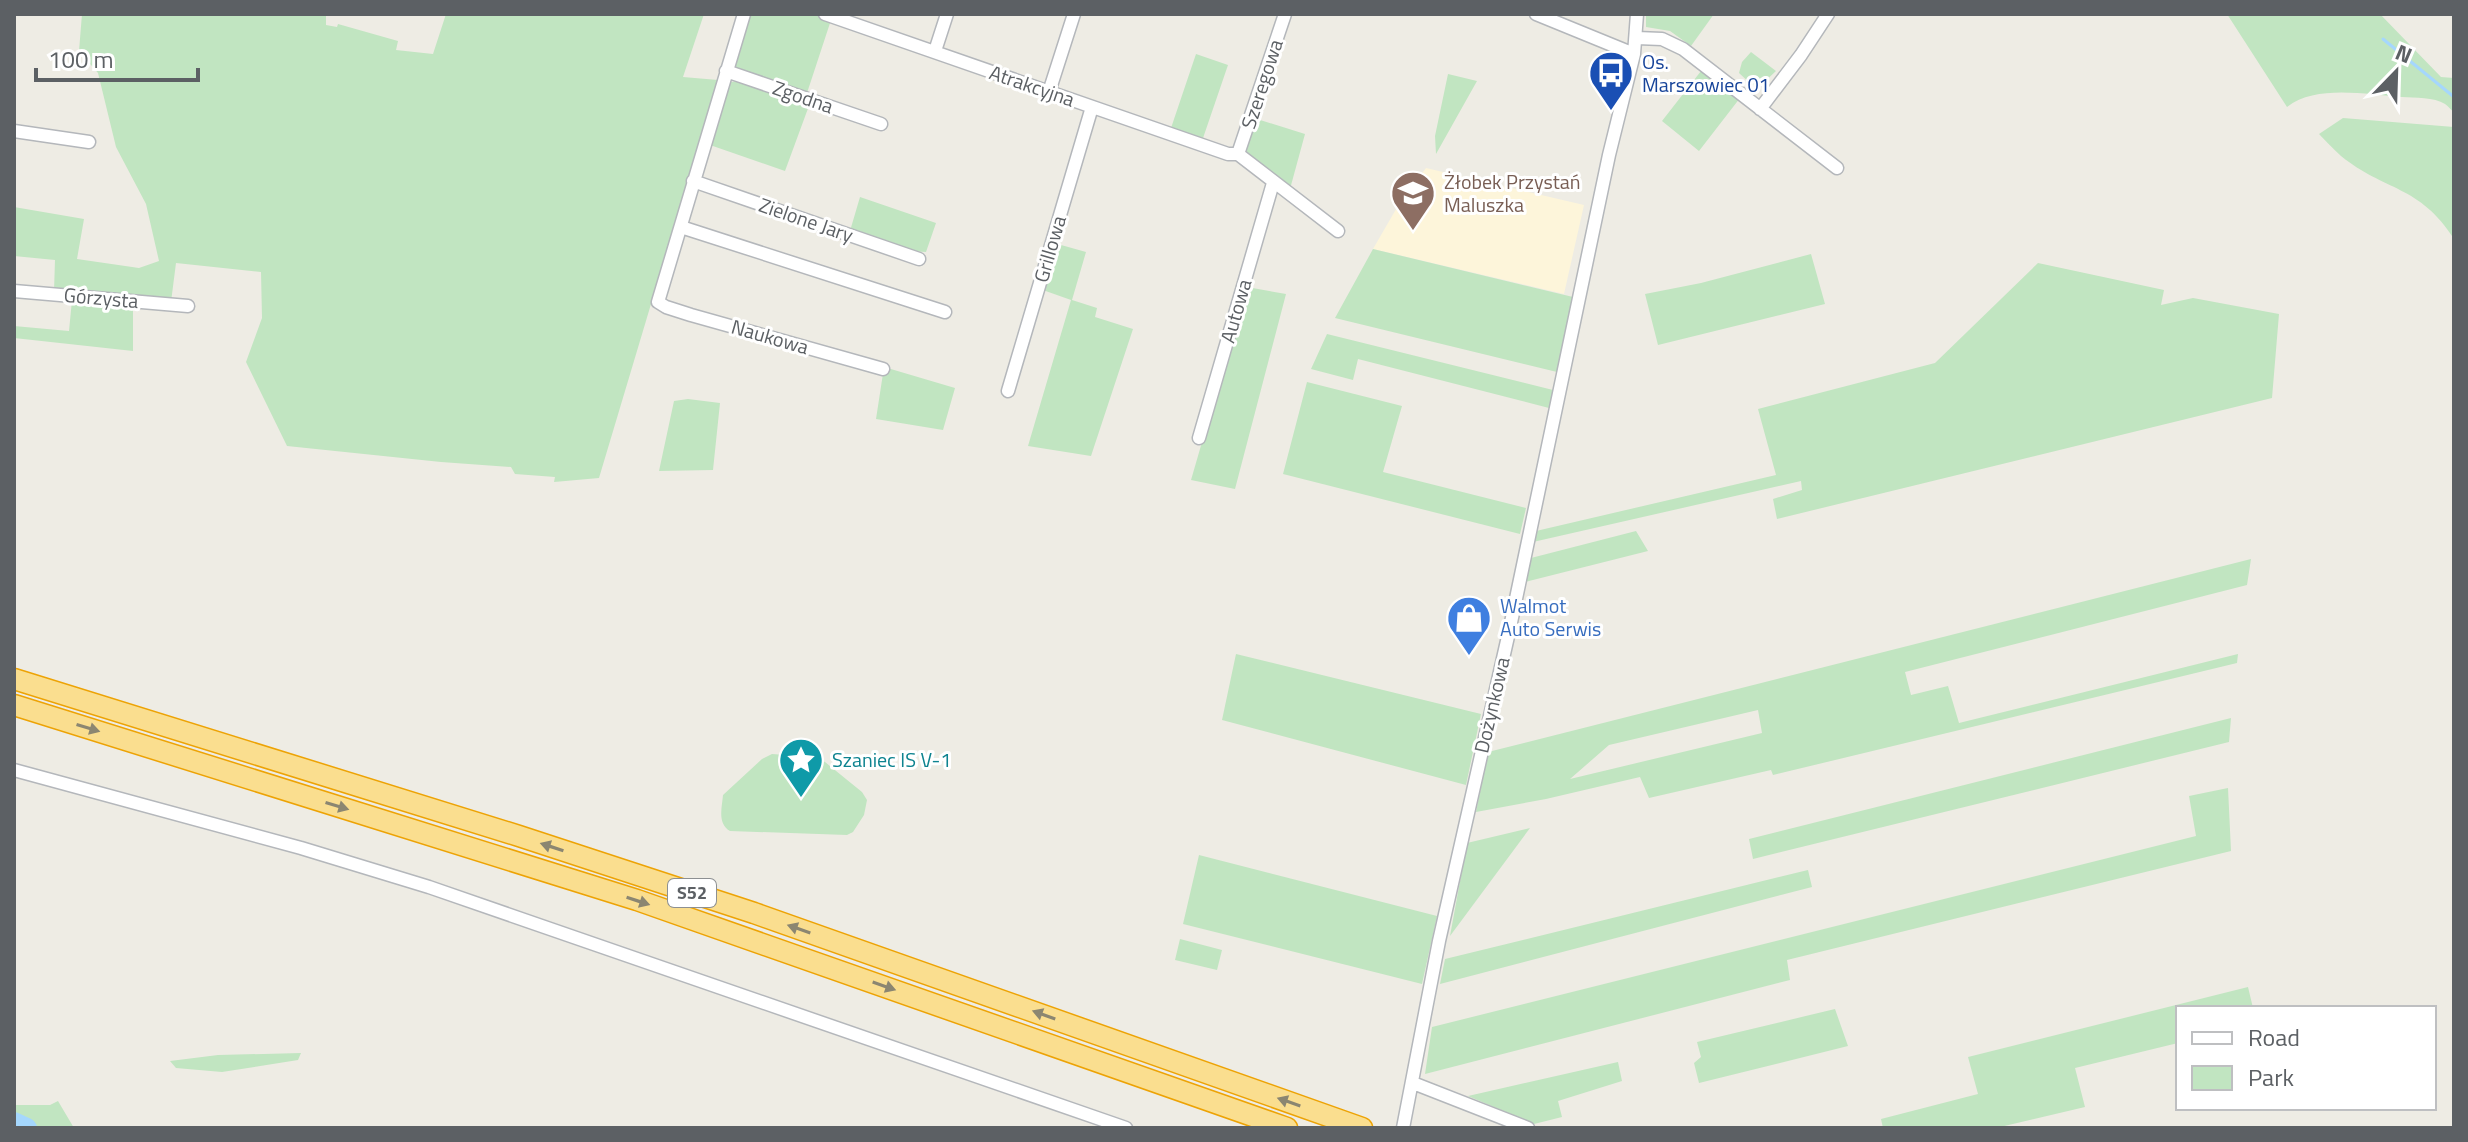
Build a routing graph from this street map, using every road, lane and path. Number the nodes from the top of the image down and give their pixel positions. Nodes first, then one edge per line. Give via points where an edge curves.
1 (744, 14) edge
2 (825, 14) edge
3 (947, 14) edge
4 (1074, 14) edge
5 (1285, 14) edge
6 (1536, 14) edge
7 (1637, 14) edge
8 (1828, 14) edge
9 (1637, 38) junction
10 (935, 51) junction
11 (1634, 54) junction
12 (726, 71) junction
13 (1049, 92) junction
14 (1092, 107) junction
15 (1760, 109) junction
16 (881, 124) dead end
17 (14, 131) edge
18 (89, 142) dead end
19 (1238, 154) junction
20 (1837, 168) dead end
21 (693, 181) junction
22 (1273, 183) junction
23 (681, 227) junction
24 (1338, 231) dead end
25 (919, 259) dead end
26 (14, 291) edge
27 (188, 306) dead end
28 (945, 312) dead end
29 (883, 369) dead end
30 (1008, 391) dead end
31 (1199, 438) dead end
32 (14, 679) edge
33 (14, 705) edge
34 (14, 770) edge
35 (1413, 1083) junction
36 (1126, 1128) edge
37 (1287, 1128) edge
38 (1362, 1128) edge
39 (1403, 1128) edge
40 (1528, 1128) edge

1 - 12 street
2 - 10 street, Atrakcyjna
3 - 10 street
4 - 13 street
5 - 19 street, Szeregowa
6 - 11 street
7 - 9 street, Dożynkowa
8 - 15 street
9 - 11 street, Dożynkowa
9 - 15 street via 1662,39 1683,49
10 - 13 street, Atrakcyjna
11 - 35 street, Dożynkowa via 1439,941
12 - 16 street, Zgodna
12 - 21 street
13 - 14 street, Atrakcyjna
14 - 19 street, Atrakcyjna
14 - 30 street, Grillowa
15 - 20 street
17 - 18 street
19 - 22 street
21 - 23 street
21 - 25 street, Zielone Jary
22 - 24 street
22 - 31 street, Autowa
23 - 28 street
23 - 29 street, Naukowa via 658,302
26 - 27 street, Górzysta
38 -> 32 highway, S52 via 754,913
33 -> 37 highway, S52 via 637,900
34 - 36 street via 429,887
35 - 39 street, Dożynkowa
35 - 40 street

